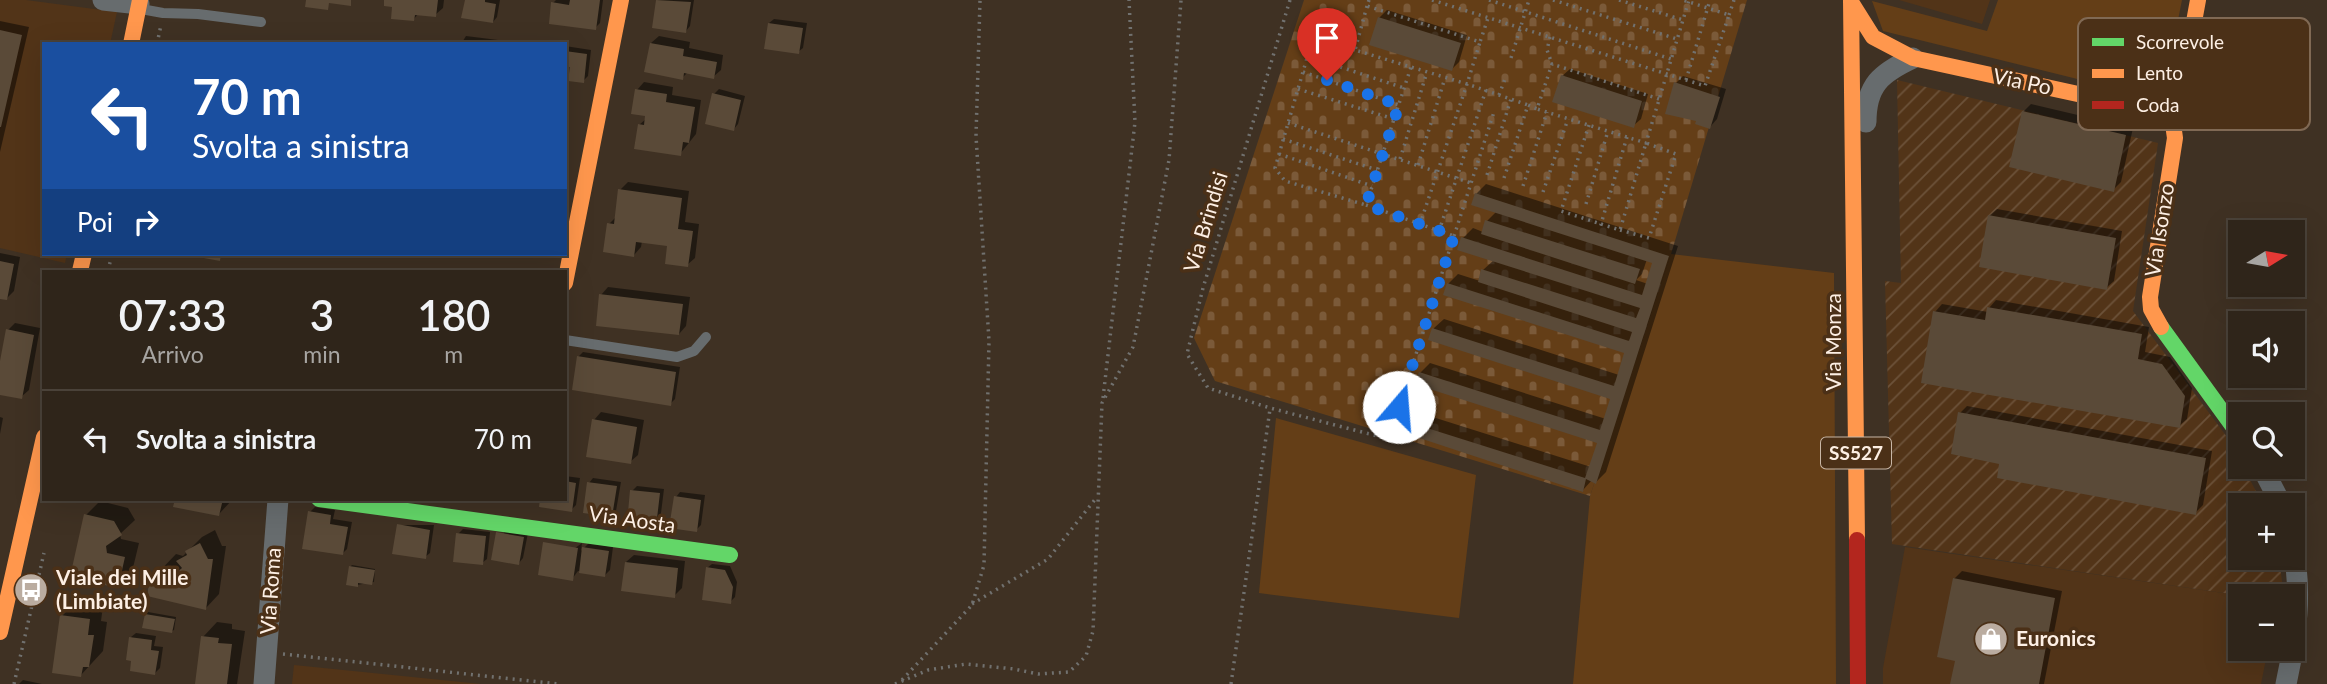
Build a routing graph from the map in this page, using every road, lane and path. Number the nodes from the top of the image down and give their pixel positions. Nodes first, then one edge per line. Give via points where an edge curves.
1 (103, 0) edge
2 (621, 0) edge
3 (980, 0) edge
4 (1129, 0) edge
5 (1181, 0) edge
6 (1290, 0) edge
7 (1369, 0) edge
8 (1432, 0) edge
9 (1489, 0) edge
10 (1529, 0) edge
11 (1553, 0) edge
12 (1619, 0) edge
13 (1710, 0) edge
14 (1734, 0) edge
15 (2198, 0) edge
16 (1687, 1) edge
17 (1851, 1) edge
18 (139, 4) edge
19 (1367, 6) junction
20 (1708, 8) junction
21 (1526, 12) junction
22 (1729, 15) junction
23 (1488, 18) junction
24 (2195, 18) edge
25 (1683, 20) junction
26 (261, 22) dead end
27 (1521, 28) junction
28 (1550, 37) junction
29 (1677, 39) junction
30 (131, 42) edge
31 (1480, 42) junction
32 (1355, 50) junction
33 (1307, 56) junction
34 (1511, 58) dead end
35 (1913, 58) junction
36 (1671, 59) junction
37 (1552, 64) junction
38 (1411, 67) junction
39 (1303, 72) junction
40 (1427, 72) junction
41 (1666, 74) junction
42 (1445, 78) junction
43 (1505, 79) dead end
44 (1686, 80) junction
45 (1466, 84) junction
46 (1404, 88) junction
47 (1298, 89) junction
48 (1486, 90) junction
49 (2078, 94) edge
50 (1499, 95) junction
51 (1511, 99) junction
52 (1659, 99) junction
53 (1399, 105) junction
54 (1528, 106) junction
55 (1537, 108) junction
56 (1494, 112) dead end
57 (1547, 112) junction
58 (1568, 118) junction
59 (1394, 119) junction
60 (1288, 123) junction
61 (1589, 125) junction
62 (2175, 130) edge
63 (1608, 131) junction
64 (1628, 137) junction
65 (1283, 139) junction
66 (1646, 143) junction
67 (1383, 153) junction
68 (1279, 155) junction
69 (1400, 159) junction
70 (1418, 165) junction
71 (1377, 170) junction
72 (1437, 172) junction
73 (1487, 175) dead end
74 (1457, 178) junction
75 (1504, 178) dead end
76 (1471, 183) junction
77 (575, 184) edge
78 (1372, 186) junction
79 (1523, 186) dead end
80 (1543, 192) dead end
81 (1586, 204) dead end
82 (1366, 205) junction
83 (1854, 223) junction
84 (1420, 224) junction
85 (1601, 224) junction
86 (1620, 230) junction
87 (1439, 231) junction
88 (1454, 236) junction
89 (566, 270) edge
90 (706, 337) dead end
91 (567, 340) edge
92 (1102, 402) junction
93 (1399, 407) dead end
94 (1270, 408) junction
95 (2228, 419) edge
96 (1381, 437) dead end
97 (42, 446) edge
98 (1099, 496) junction
99 (278, 501) edge
100 (334, 501) edge
101 (44, 552) dead end
102 (730, 555) dead end
103 (2297, 570) edge
104 (972, 605) junction
105 (0, 632) edge
106 (267, 653) junction
107 (901, 682) junction
108 (15, 684) edge
109 (264, 684) edge
110 (559, 684) edge
111 (895, 684) edge
112 (1231, 684) edge
113 (1858, 684) edge
114 (2286, 684) edge

1 - 18 street
2 - 77 street
3 - 104 path via 976,136 989,341 984,565
4 - 92 path via 1135,122
5 - 92 path via 1169,160 1147,275 1133,346
6 - 94 path, Via Brindisi via 1187,354 1208,388
7 - 19 path
8 - 23 path
9 - 21 path
10 - 21 path
11 - 29 path
12 - 25 path
13 - 20 path
14 - 22 path
15 - 24 street, Via Isonzo
16 - 20 path
16 - 25 path
17 - 35 street, Via Po via 1873,37
17 - 83 street, Via Monza / SS527
18 - 26 lane via 163,13
18 - 30 street
19 - 31 path
19 - 32 path
20 - 22 path
20 - 44 path
21 - 27 path
21 - 36 path
22 - 44 path via 1705,86
23 - 27 path
23 - 31 path
25 - 29 path
27 - 28 path
27 - 34 path
28 - 37 path via 1547,50
28 - 41 path
29 - 36 path
31 - 45 path
32 - 33 path via 1314,34
32 - 38 path
33 - 39 path
33 - 46 path
35 - 49 street, Via Po
35 - 83 street via 1883,75 1867,100 1866,204 1862,220
36 - 41 path
37 - 52 path
37 - 55 path
38 - 40 path
38 - 46 path
39 - 47 path
39 - 53 path
40 - 42 path
40 - 69 path
41 - 44 path
41 - 52 path
42 - 45 path
42 - 70 path
43 - 50 path
45 - 48 path
45 - 72 path
46 - 53 path
47 - 59 path
47 - 60 path
48 - 50 path
48 - 74 path
50 - 51 path
51 - 54 path
51 - 73 path
52 - 66 path
53 - 59 path
54 - 55 path
54 - 75 path
55 - 57 path
56 - 76 path
57 - 58 path
57 - 79 path
58 - 61 path
58 - 80 path
59 - 67 path
60 - 65 path
60 - 67 path
61 - 63 path
61 - 85 path via 1561,211
62 - 95 street, Via Isonzo via 2151,309
63 - 64 path
63 - 81 path
64 - 66 path
64 - 85 path
65 - 68 path
65 - 71 path
66 - 86 path
66 - 86 path via 1675,154 1648,238
67 - 69 path
67 - 71 path
68 - 78 path
68 - 82 path via 1275,168 1285,181
69 - 70 path
70 - 72 path
71 - 78 path
72 - 74 path
72 - 84 path
74 - 76 path
74 - 87 path
76 - 88 path
77 - 89 street
78 - 82 path
82 - 84 path
83 - 113 street, Via Monza / SS527
84 - 87 path
85 - 86 path
87 - 88 path
88 - 93 path
90 - 91 lane via 694,351 677,357
92 - 98 path
94 - 96 path, Via Brindisi
94 - 112 path
97 - 105 street
98 - 104 path via 1048,559
98 - 107 path via 1093,631 1086,656 1069,672 1038,674 966,664 928,670
99 - 106 street, Via Roma
100 - 102 street, Via Aosta
101 - 108 path
103 - 114 street via 2294,646
104 - 107 path
106 - 109 street, Via Roma
106 - 110 path
107 - 111 path

